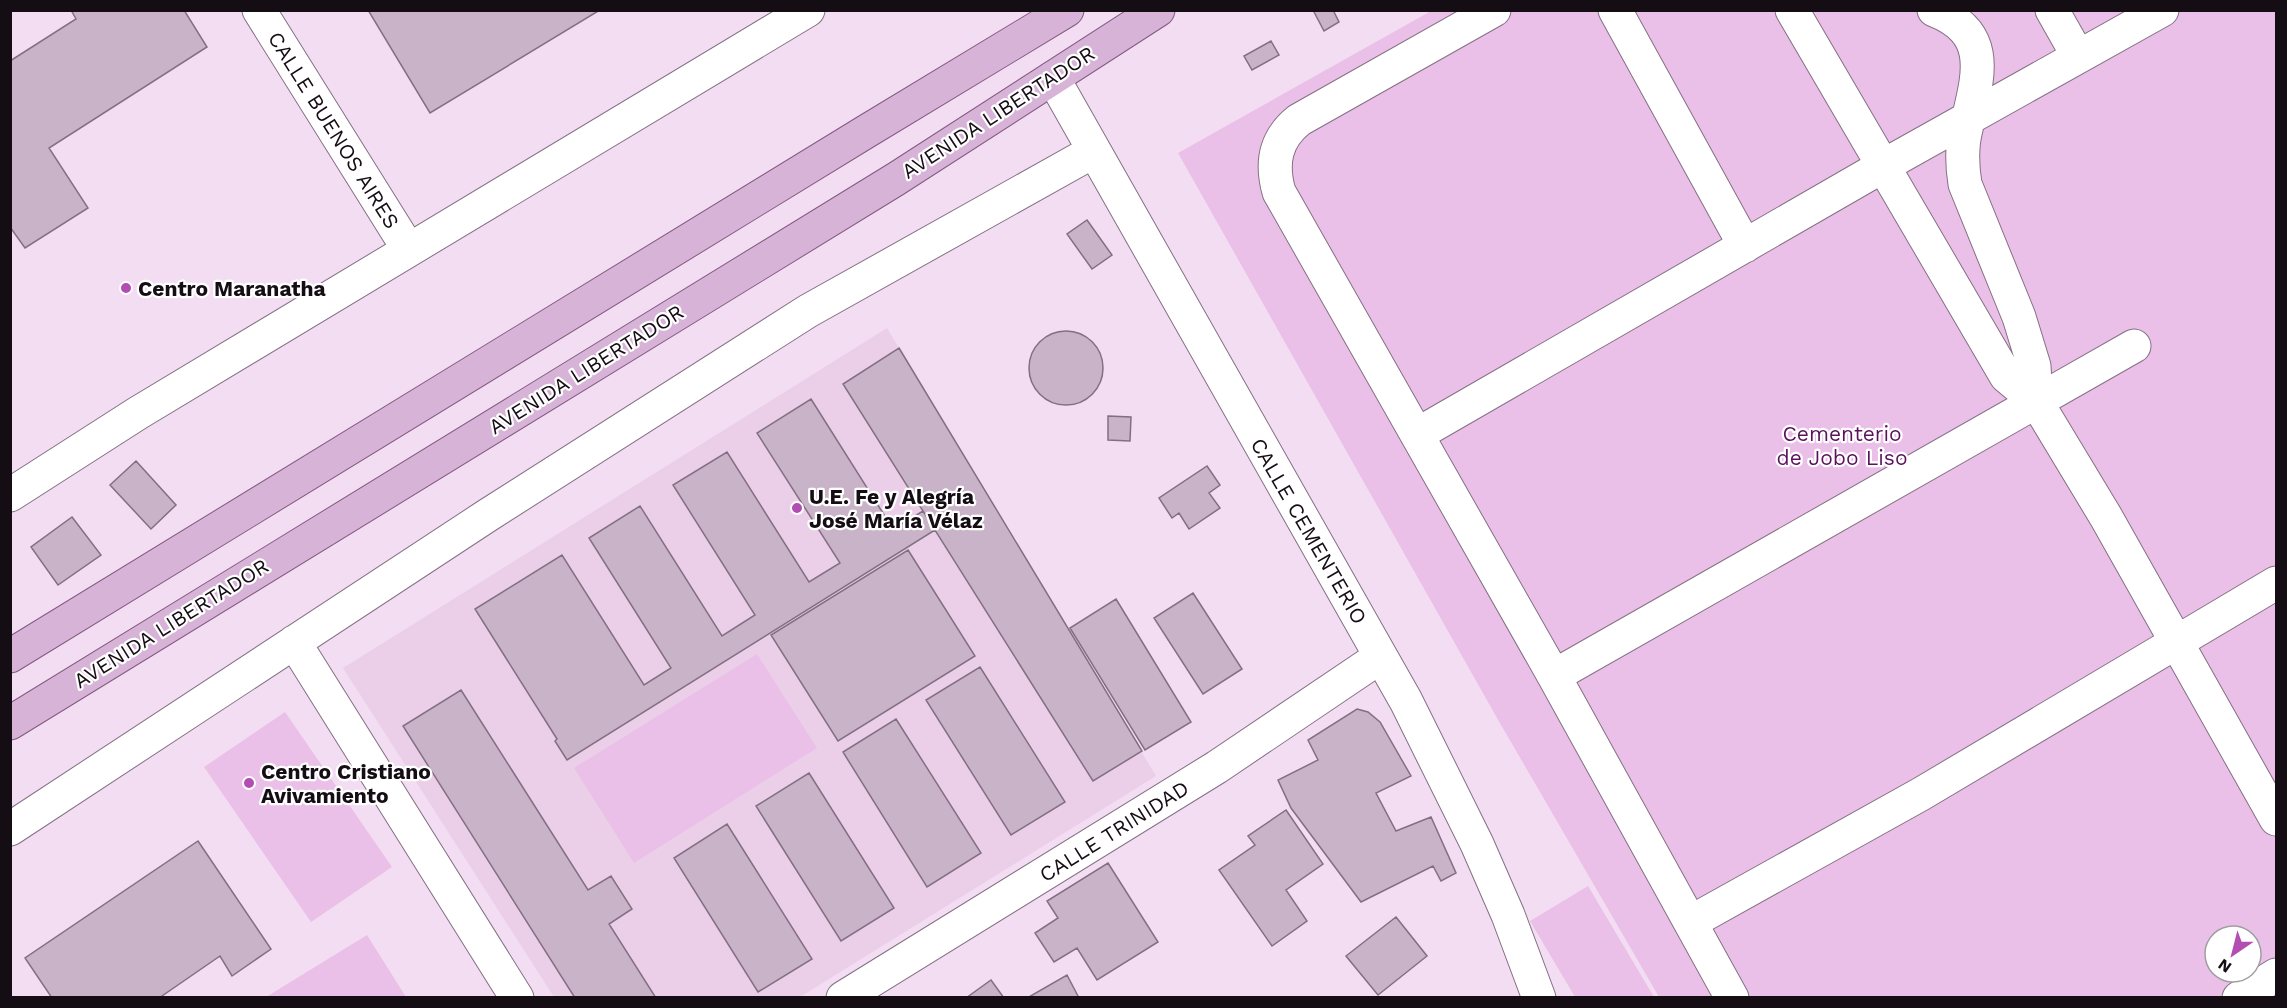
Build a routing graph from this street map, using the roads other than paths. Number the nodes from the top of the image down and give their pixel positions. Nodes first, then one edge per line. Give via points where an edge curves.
1 (259, 10) edge
2 (808, 10) edge
3 (1067, 10) edge
4 (1158, 10) edge
5 (1494, 10) edge
6 (1615, 10) edge
7 (1792, 10) edge
8 (1934, 10) edge
9 (2052, 10) edge
10 (2162, 10) edge
11 (2078, 56) junction
12 (1053, 78) junction
13 (1969, 118) junction
14 (1094, 151) junction
15 (1883, 166) junction
16 (1745, 246) junction
17 (409, 250) junction
18 (2134, 346) dead end
19 (2036, 401) junction
20 (1418, 434) junction
21 (10, 495) edge
22 (2276, 583) edge
23 (294, 642) junction
24 (2177, 642) junction
25 (10, 656) edge
26 (1380, 657) junction
27 (1554, 676) junction
28 (10, 723) edge
29 (2277, 819) edge
30 (10, 829) edge
31 (1691, 922) junction
32 (2277, 975) edge
33 (517, 998) edge
34 (843, 998) edge
35 (1539, 998) edge
36 (1732, 998) edge
37 (2239, 998) edge

1 - 17 street, CALLE BUENOS AIRES
2 - 17 street
3 - 25 main road
4 - 12 main road, AVENIDA LIBERTADOR
5 - 20 street via 1299,120 1288,128 1276,150 1279,192
6 - 16 street
7 - 15 street
8 - 13 street via 1961,25 1978,51
9 - 11 street
10 - 11 street
11 - 13 street
12 - 14 street, CALLE CEMENTERIO
12 - 28 main road, AVENIDA LIBERTADOR via 896,179
13 - 15 street
13 - 19 street via 1961,162 1965,184 2019,317 2034,366
14 - 23 street via 808,310
14 - 26 street, CALLE CEMENTERIO
15 - 16 street
15 - 19 street via 2006,376
16 - 20 street
17 - 21 street
18 - 19 street
19 - 24 street
19 - 27 street
20 - 27 street
22 - 24 street
23 - 30 street
23 - 33 street
24 - 29 street
24 - 31 street via 1921,794
26 - 34 street, CALLE TRINIDAD via 1217,767
26 - 35 street, CALLE CEMENTERIO via 1477,844
27 - 31 street
31 - 36 street
32 - 37 street

